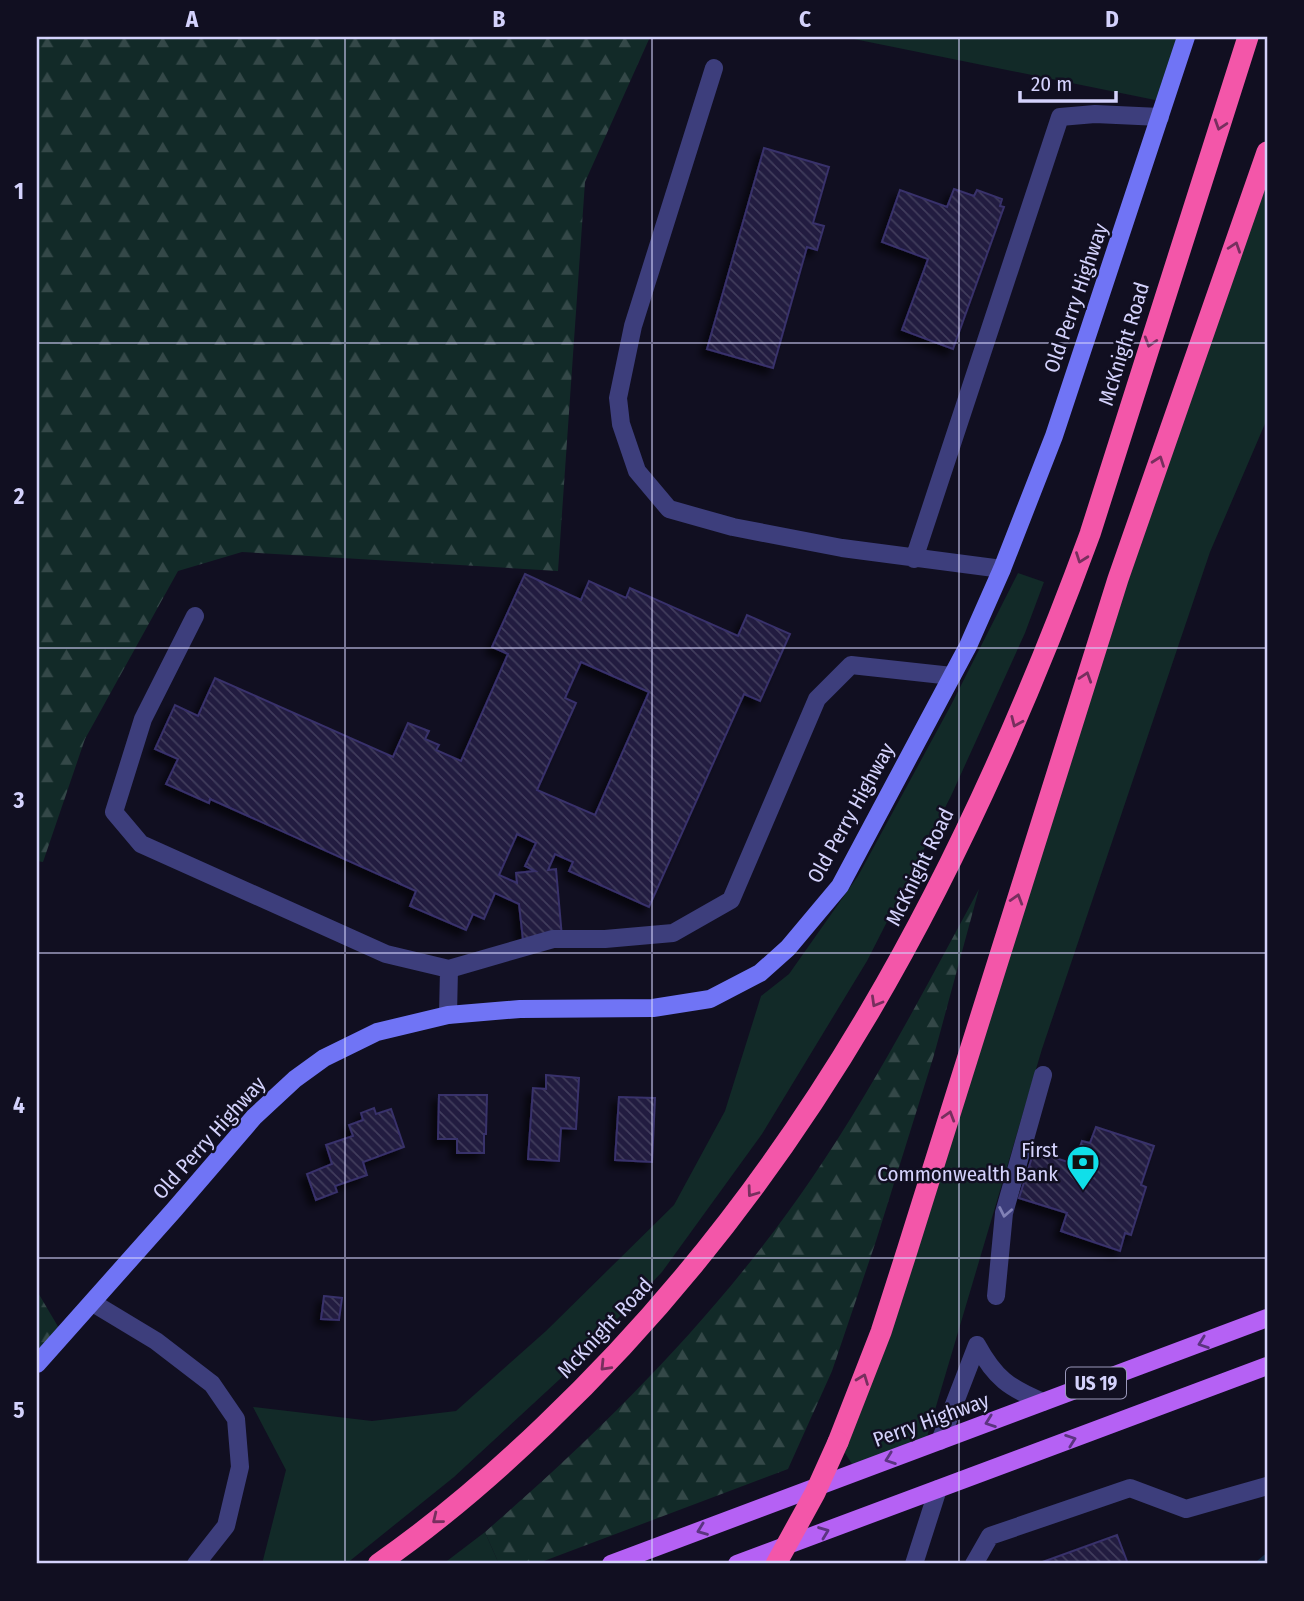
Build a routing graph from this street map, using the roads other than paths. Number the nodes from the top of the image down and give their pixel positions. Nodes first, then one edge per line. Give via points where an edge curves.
1 (1186, 37) edge
2 (1248, 37) edge
3 (715, 68) dead end
4 (1160, 117) junction
5 (1267, 152) edge
6 (914, 559) junction
7 (1002, 569) junction
8 (195, 616) dead end
9 (952, 677) junction
10 (449, 969) junction
11 (448, 1015) junction
12 (1043, 1075) dead end
13 (996, 1296) dead end
14 (93, 1303) junction
15 (1267, 1318) edge
16 (37, 1364) edge
17 (1267, 1366) edge
18 (1043, 1402) junction
19 (940, 1441) junction
20 (1267, 1486) edge
21 (938, 1489) junction
22 (196, 1564) edge
23 (379, 1564) edge
24 (611, 1564) edge
25 (737, 1564) edge
26 (776, 1564) edge
27 (914, 1564) edge
28 (974, 1564) edge

1 - 4 street, Old Perry Highway
2 -> 23 highway, McKnight Road via 1061,614 990,780 886,985 779,1156 685,1278 577,1395 462,1499
3 - 6 lane via 633,326 618,398 621,424 637,471 668,509 733,527
4 - 6 lane via 1060,117
4 - 7 street, Old Perry Highway via 1054,436
26 -> 5 highway, bridge via 816,1493 881,1332 1118,579
6 - 7 lane
7 - 9 street, Old Perry Highway
8 - 10 lane via 143,719 114,812 141,844 386,954
9 - 10 lane via 851,665 825,690 817,699 731,900 673,933 553,939
9 - 11 street, Old Perry Highway via 840,886 788,948 760,973 710,999 653,1008 520,1009
10 - 11 lane
11 - 14 street, Old Perry Highway via 377,1032 324,1058 295,1079 254,1117
12 -> 13 lane via 1004,1213
14 - 16 street, Old Perry Highway
14 - 22 lane via 156,1341 212,1384 236,1419 240,1467 226,1526
15 -> 18 main road, Perry Highway / US 19
21 -> 17 main road, US 19
18 -> 19 main road, Perry Highway / US 19
18 - 19 lane via 1006,1385 977,1346
19 -> 24 main road, Perry Highway / US 19
20 - 28 lane via 1186,1509 1130,1488 990,1536
25 -> 21 main road, US 19
21 - 27 lane

